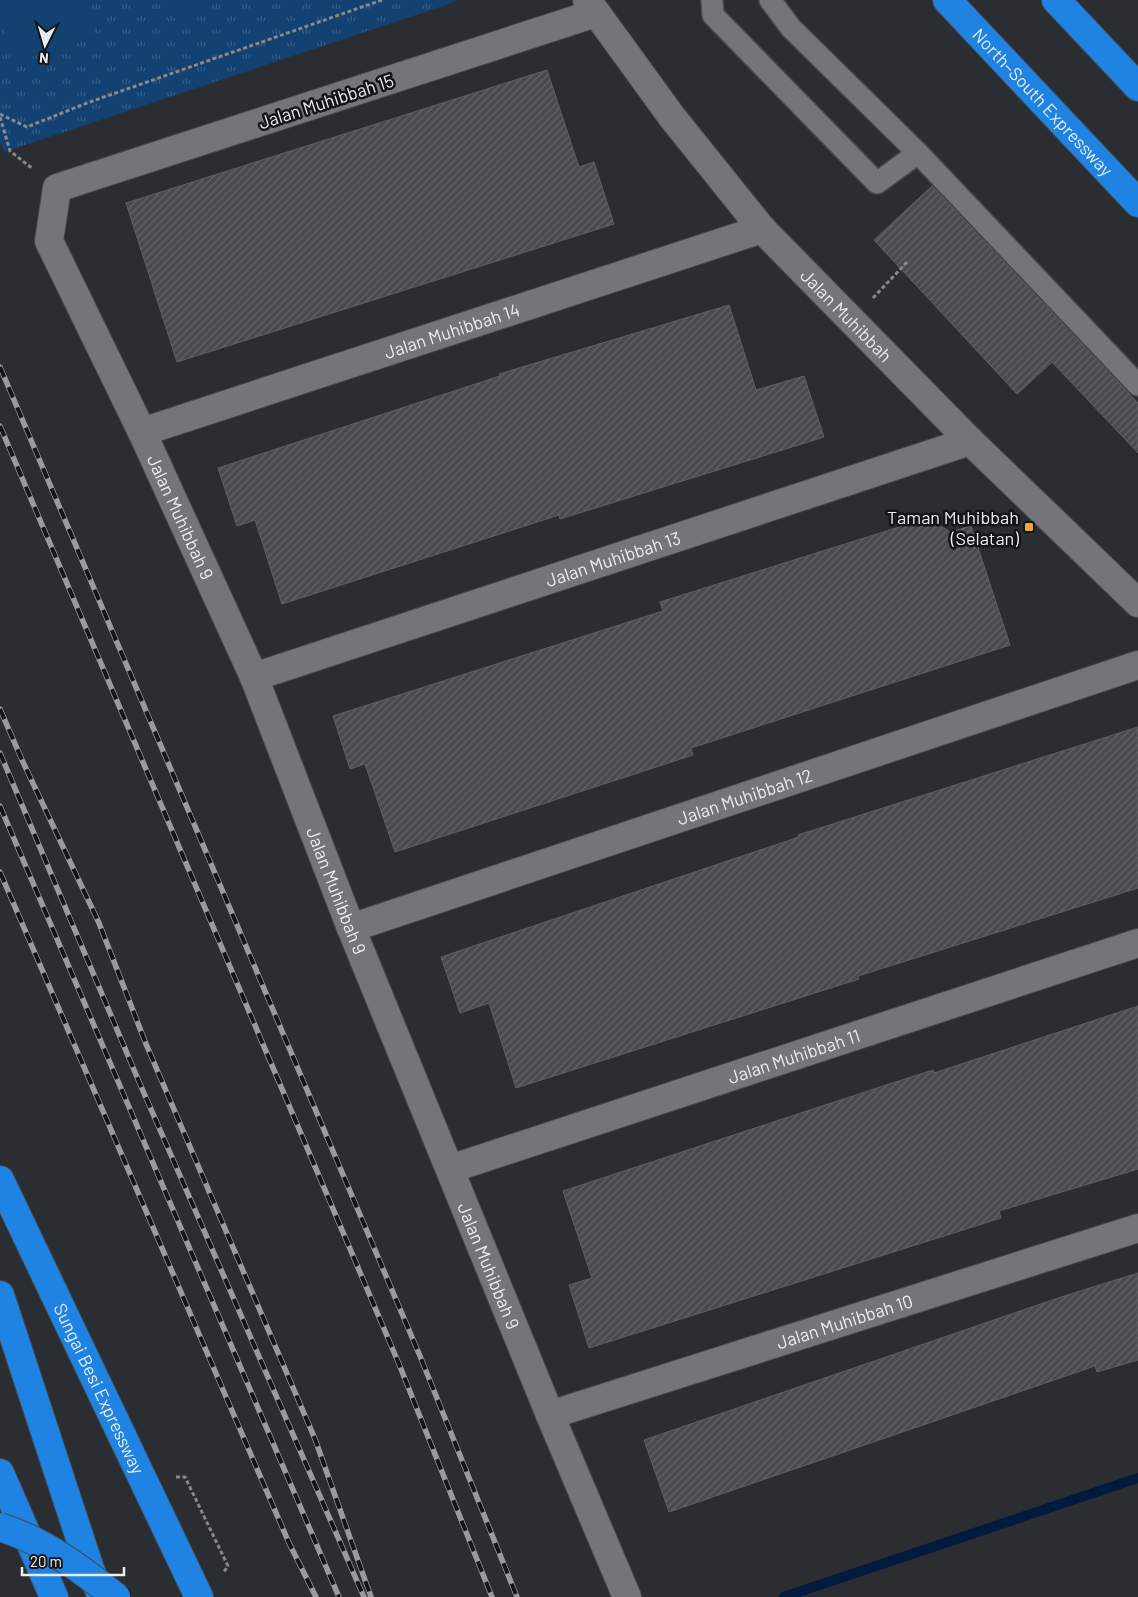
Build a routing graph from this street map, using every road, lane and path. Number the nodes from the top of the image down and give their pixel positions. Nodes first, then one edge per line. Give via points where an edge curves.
1 (382, 0) edge
2 (712, 0) edge
3 (770, 0) edge
4 (947, 0) edge
5 (1056, 0) edge
6 (591, 7) edge
7 (1138, 87) edge
8 (0, 115) edge
9 (918, 153) junction
10 (57, 188) junction
11 (1138, 203) edge
12 (762, 229) junction
13 (908, 261) dead end
14 (852, 320) junction
15 (1138, 386) edge
16 (142, 432) junction
17 (970, 441) junction
18 (1138, 603) edge
19 (1138, 665) edge
20 (254, 677) junction
21 (351, 928) junction
22 (1138, 943) edge
23 (450, 1169) junction
24 (0, 1180) edge
25 (1138, 1228) edge
26 (0, 1295) edge
27 (550, 1415) junction
28 (0, 1473) edge
29 (0, 1527) edge
30 (54, 1597) edge
31 (102, 1597) edge
32 (116, 1597) edge
33 (199, 1597) edge
34 (627, 1597) edge

1 - 8 path via 86,103 27,127
2 - 9 lane via 713,15 877,183
3 - 9 lane via 791,28
4 - 11 highway, North–South Expressway
5 - 7 highway
6 - 10 street, Jalan Muhibbah 15
6 - 12 street, Jalan Muhibbah via 672,117
8 - 10 path via 10,151
9 - 15 lane
10 - 16 street, Jalan Muhibbah 9 via 49,241
12 - 14 street, Jalan Muhibbah
12 - 16 street, Jalan Muhibbah 14
13 - 14 path
14 - 17 street, Jalan Muhibbah
16 - 20 street, Jalan Muhibbah 9
17 - 18 street, Jalan Muhibbah
17 - 20 street, Jalan Muhibbah 13
19 - 21 street, Jalan Muhibbah 12
20 - 21 street, Jalan Muhibbah 9
21 - 23 street, Jalan Muhibbah 9
22 - 23 street, Jalan Muhibbah 11
23 - 27 street, Jalan Muhibbah 9
24 - 33 highway, Sungai Besi Expressway
25 - 27 street, Jalan Muhibbah 10
26 - 31 highway
27 - 34 street, Jalan Muhibbah 9
28 - 30 highway
29 - 32 highway, bridge via 47,1548

